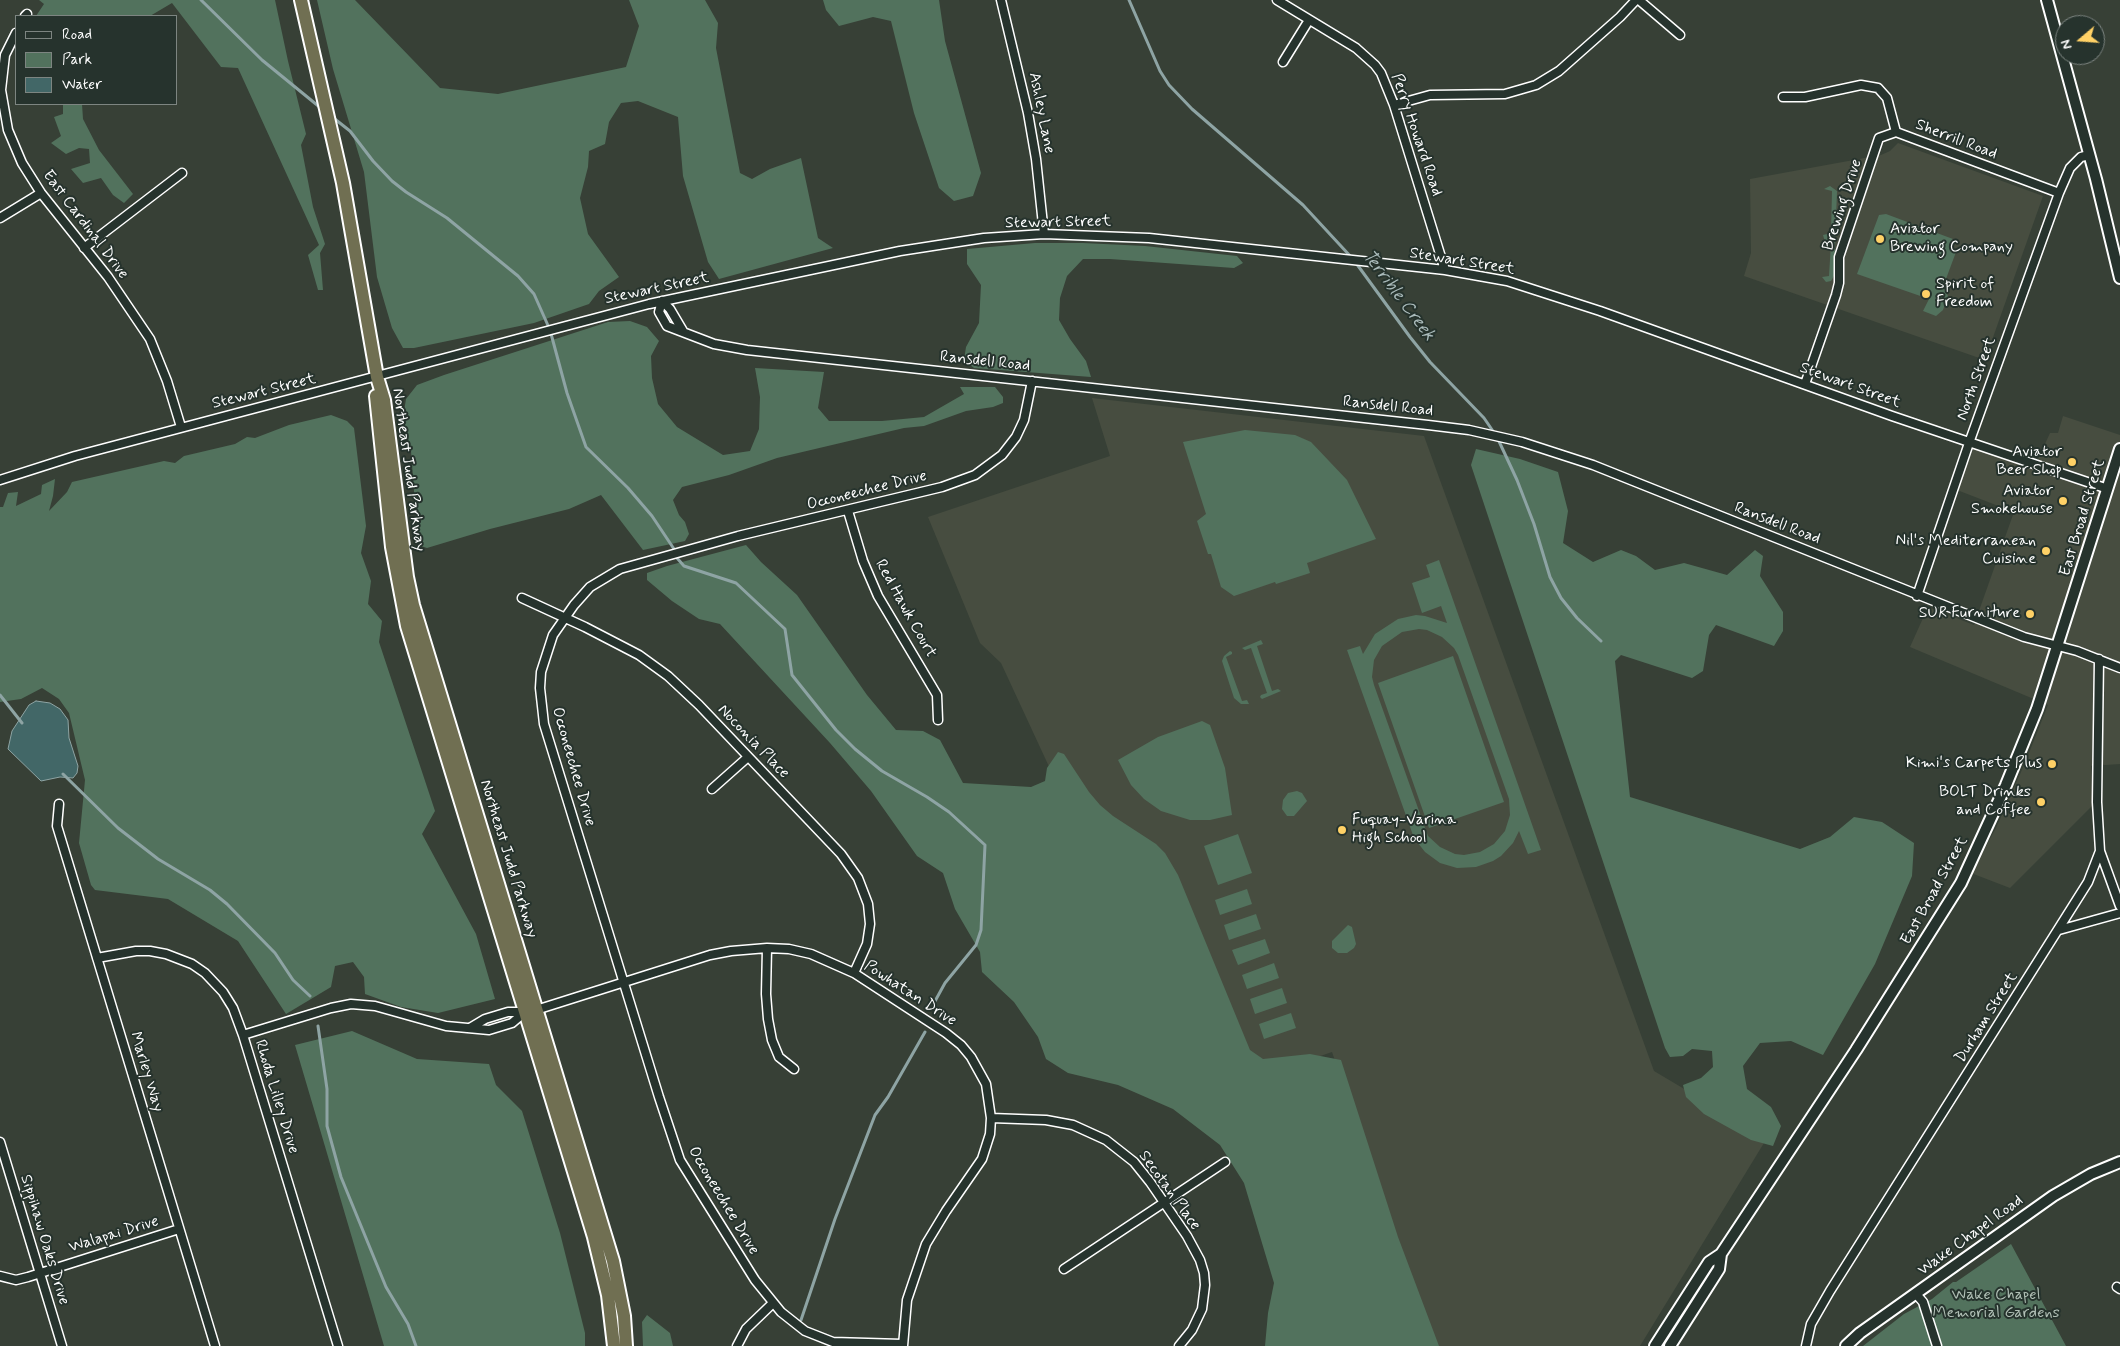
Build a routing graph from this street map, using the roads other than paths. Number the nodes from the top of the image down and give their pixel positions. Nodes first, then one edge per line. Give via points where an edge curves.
1 (301, 0) edge
2 (1001, 0) edge
3 (1277, 0) edge
4 (1638, 0) edge
5 (2047, 0) edge
6 (1309, 20) junction
7 (15, 35) edge
8 (1680, 35) dead end
9 (1283, 62) dead end
10 (0, 90) edge
11 (1783, 97) dead end
12 (1394, 105) junction
13 (1896, 132) junction
14 (2089, 155) junction
15 (182, 173) dead end
16 (41, 192) junction
17 (2058, 193) junction
18 (0, 218) edge
19 (1044, 234) junction
20 (84, 248) junction
21 (1445, 270) junction
22 (2120, 278) edge
23 (662, 301) junction
24 (683, 331) junction
25 (377, 377) junction
26 (1032, 381) junction
27 (1805, 384) junction
28 (181, 428) junction
29 (1969, 443) junction
30 (2120, 449) edge
31 (0, 480) edge
32 (2108, 489) junction
33 (848, 511) junction
34 (1917, 596) junction
35 (522, 598) dead end
36 (564, 618) junction
37 (2057, 646) junction
38 (2099, 658) junction
39 (2120, 668) edge
40 (938, 720) dead end
41 (748, 757) junction
42 (712, 789) dead end
43 (59, 804) dead end
44 (2100, 850) junction
45 (2120, 906) edge
46 (2120, 913) edge
47 (2059, 930) junction
48 (767, 948) junction
49 (97, 958) junction
50 (854, 973) junction
51 (623, 983) junction
52 (530, 1011) junction
53 (470, 1028) junction
54 (243, 1035) junction
55 (794, 1069) dead end
56 (991, 1118) junction
57 (0, 1142) edge
58 (1225, 1162) dead end
59 (2120, 1162) edge
60 (1164, 1203) junction
61 (179, 1229) junction
62 (1721, 1254) junction
63 (1064, 1269) dead end
64 (39, 1273) junction
65 (0, 1276) edge
66 (1916, 1294) junction
67 (772, 1304) junction
68 (902, 1345) edge
69 (62, 1346) edge
70 (215, 1346) edge
71 (338, 1346) edge
72 (614, 1346) edge
73 (626, 1346) edge
74 (737, 1346) edge
75 (1179, 1346) edge
76 (1655, 1346) edge
77 (1670, 1346) edge
78 (1806, 1346) edge
79 (1846, 1346) edge
80 (1937, 1346) edge

1 - 25 highway, Northeast Judd Parkway via 344,183
2 - 19 street, Ashley Lane via 1028,113
3 - 6 street, Perry Howard Road
4 - 8 street
4 - 12 street via 1559,71 1536,85 1504,94 1430,95
5 - 14 main road
6 - 9 street
6 - 12 street, Perry Howard Road via 1356,48 1375,65
7 - 10 street, East Cardinal Drive via 5,55
10 - 16 street, East Cardinal Drive via 8,130 22,163
11 - 13 street, Sherrill Road via 1861,85 1878,88 1887,98
12 - 21 street, Perry Howard Road
13 - 17 street, Sherrill Road
13 - 27 street, Brewing Drive via 1879,138 1839,257 1836,295
14 - 17 street, North Street via 2081,157 2070,168
14 - 22 main road
15 - 20 street
16 - 18 street
16 - 20 street, East Cardinal Drive
17 - 29 street, North Street
19 - 21 street, Stewart Street via 1149,238
19 - 23 street, Stewart Street via 984,238 917,248
20 - 28 street, East Cardinal Drive via 150,339 168,381
21 - 27 street, Stewart Street via 1526,287
23 - 24 street
23 - 24 street, Ransdell Road via 659,312 667,326
23 - 25 street, Stewart Street
24 - 26 street, Ransdell Road via 714,344 747,350
25 - 28 street, Stewart Street
25 - 52 highway, Northeast Judd Parkway via 376,402 392,547 407,626
26 - 33 street, Occoneechee Drive via 1024,420 1016,437 1010,447 986,468 953,484
26 - 34 street, Ransdell Road via 1445,427 1522,442 1593,465
27 - 29 street, Stewart Street
28 - 31 street, Stewart Street
29 - 32 street, Stewart Street
29 - 34 street, North Street
30 - 32 main road, East Broad Street
32 - 37 main road, East Broad Street
33 - 36 street, Occoneechee Drive via 738,536 624,568 590,587
33 - 40 street, Red Hawk Court via 878,596 937,695
34 - 37 street, Ransdell Road via 2024,637
35 - 36 street, Noconia Place
36 - 41 street, Noconia Place via 654,665 684,690
36 - 51 street, Occoneechee Drive via 545,656 541,706
37 - 38 street, Ransdell Road
37 - 62 main road, East Broad Street via 2021,750 1960,883 1856,1050
38 - 39 street, Ransdell Road
38 - 44 street, Durham Street via 2097,802
41 - 42 street
41 - 50 street, Noconia Place via 841,854 858,878 868,904 870,924 867,944
43 - 49 street, Marley Way via 57,826
44 - 45 street
44 - 47 street, Durham Street via 2088,882
46 - 47 street
47 - 78 street, Durham Street via 1830,1291 1811,1324
48 - 50 street, Powhatan Drive via 810,954
48 - 51 street, Powhatan Drive via 710,955
48 - 55 street via 766,994 772,1040 778,1057
49 - 54 street, Rhoda Lilley Drive via 150,951 192,964 223,992
49 - 61 street, Marley Way
50 - 56 street, Powhatan Drive via 960,1045 986,1084
51 - 52 street, Powhatan Drive
51 - 67 street, Occoneechee Drive via 680,1160
52 - 53 street via 508,1012
52 - 53 street via 512,1023 489,1030
52 - 72 highway, Northeast Judd Parkway via 594,1237 608,1295
52 - 73 highway, Northeast Judd Parkway via 613,1261
53 - 54 street via 446,1026 400,1012 357,1004 331,1008
54 - 71 street, Rhoda Lilley Drive
56 - 60 street, Secotan Place via 1046,1120 1073,1125 1095,1134 1134,1162
56 - 68 street, Powhatan Drive via 982,1159 926,1244 907,1300
57 - 64 street, Sippihaw Oaks Drive
58 - 60 street
59 - 66 main road, Wake Chapel Road via 2053,1196
60 - 63 street
60 - 75 street, Secotan Place via 1195,1250 1204,1273 1202,1309
61 - 64 street, Walapai Drive
61 - 70 street, Marley Way
62 - 76 main road, East Broad Street via 1709,1262
62 - 77 main road, East Broad Street via 1719,1269
64 - 65 street, Walapai Drive via 16,1280
64 - 69 street, Sippihaw Oaks Drive
66 - 79 main road, Wake Chapel Road
66 - 80 street via 1923,1302
67 - 68 street, Occoneechee Drive via 805,1331 833,1342
67 - 74 street via 746,1330

